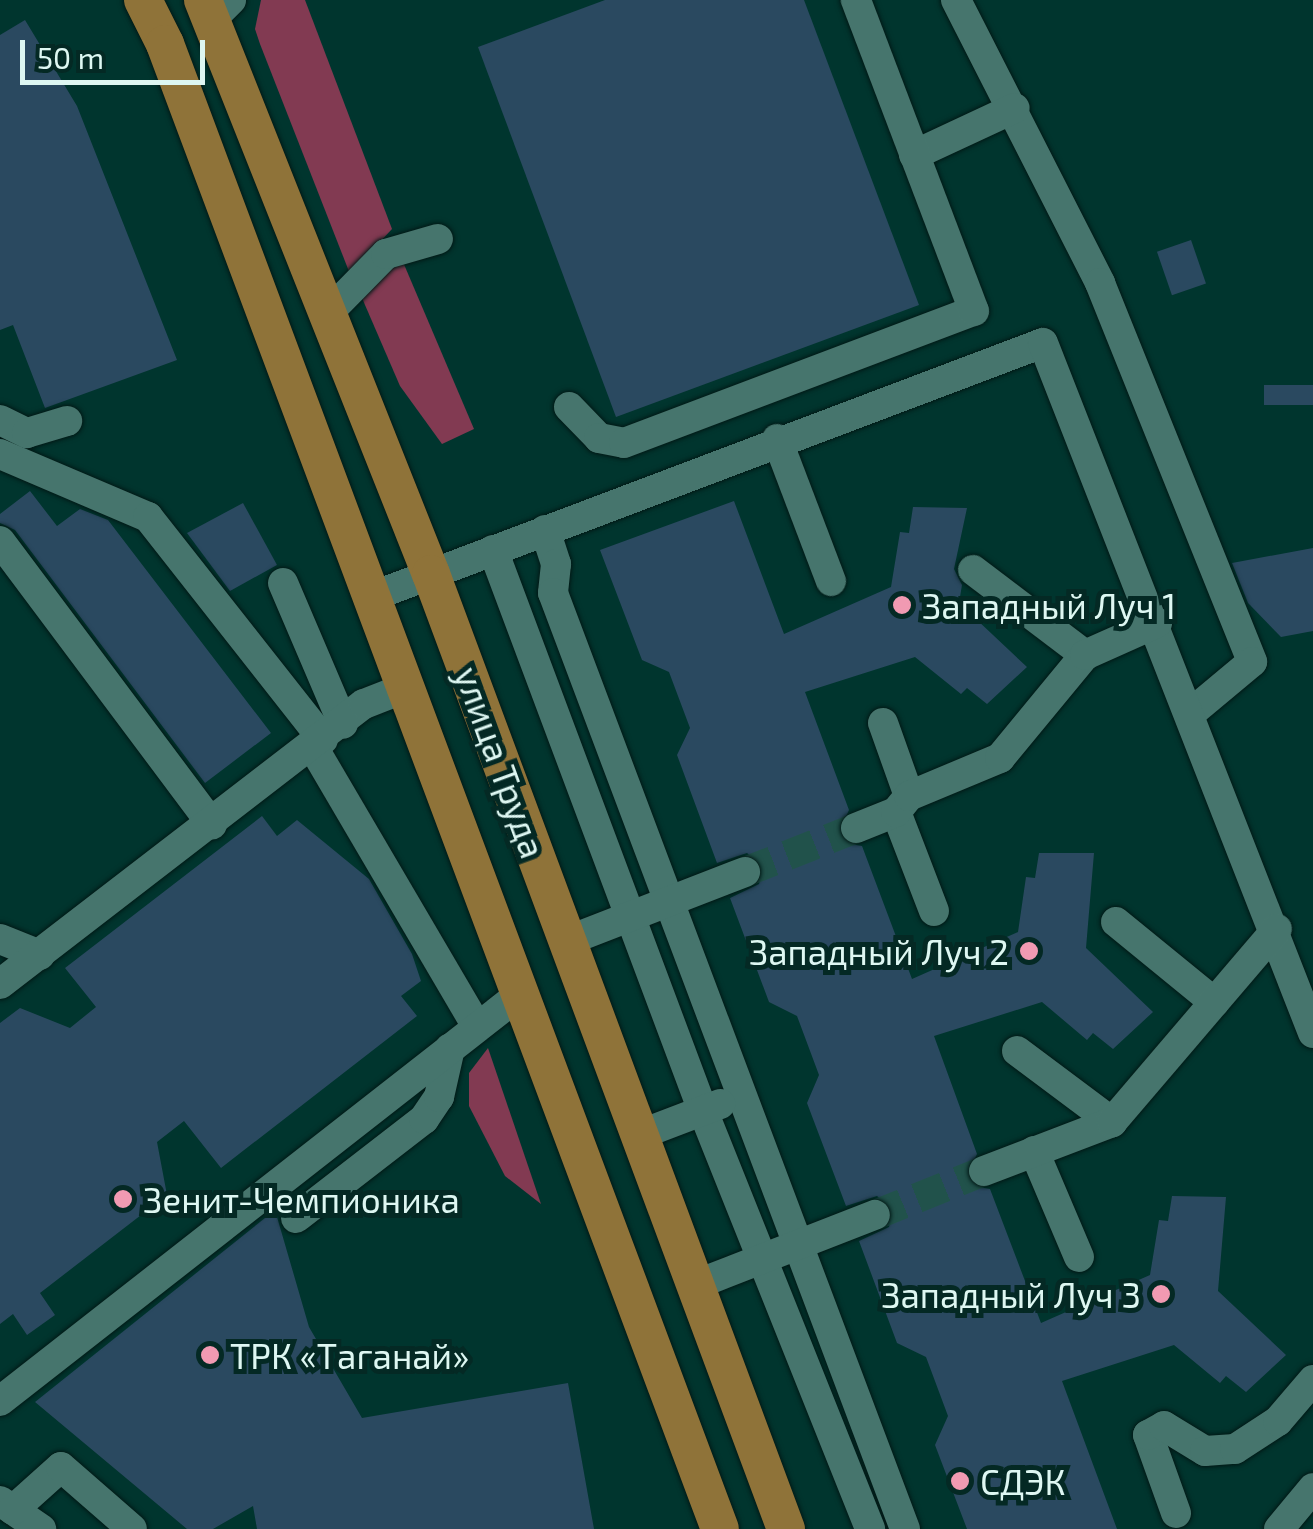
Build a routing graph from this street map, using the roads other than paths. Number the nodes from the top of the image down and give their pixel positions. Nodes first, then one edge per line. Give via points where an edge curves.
1 (142, 0) edge
2 (856, 0) edge
3 (956, 0) edge
4 (215, 6) edge
5 (1015, 108) junction
6 (914, 154) junction
7 (438, 238) dead end
8 (326, 314) junction
9 (569, 408) dead end
10 (0, 420) edge
11 (68, 421) dead end
12 (777, 439) junction
13 (0, 454) edge
14 (544, 530) junction
15 (0, 541) edge
16 (493, 550) junction
17 (973, 570) dead end
18 (432, 574) junction
19 (831, 581) dead end
20 (283, 582) dead end
21 (372, 597) junction
22 (1157, 623) junction
23 (1084, 655) junction
24 (465, 665) junction
25 (405, 688) junction
26 (1192, 712) junction
27 (883, 723) dead end
28 (326, 737) junction
29 (902, 804) junction
30 (212, 824) junction
31 (856, 828) tunnel mouth
32 (745, 872) tunnel mouth
33 (668, 901) junction
34 (934, 911) dead end
35 (630, 916) junction
36 (1116, 922) dead end
37 (1277, 929) junction
38 (0, 939) edge
39 (567, 942) junction
40 (40, 955) junction
41 (0, 984) edge
42 (1306, 992) edge
43 (519, 995) junction
44 (1214, 1002) junction
45 (478, 1027) junction
46 (1313, 1034) edge
47 (450, 1048) junction
48 (1017, 1050) dead end
49 (742, 1096) junction
50 (703, 1111) junction
51 (1112, 1122) junction
52 (639, 1135) junction
53 (1034, 1150) junction
54 (984, 1172) tunnel mouth
55 (875, 1214) tunnel mouth
56 (296, 1218) dead end
57 (798, 1245) junction
58 (1079, 1257) dead end
59 (763, 1258) junction
60 (695, 1285) junction
61 (1313, 1380) edge
62 (0, 1402) edge
63 (1313, 1488) edge
64 (7, 1506) edge
65 (1176, 1513) dead end
66 (41, 1529) edge
67 (132, 1529) edge
68 (720, 1529) edge
69 (786, 1529) edge
70 (870, 1529) edge
71 (905, 1529) edge
72 (1279, 1529) edge

1 - 21 main road, улица Труда
2 - 6 lane
3 - 5 lane
4 - 8 main road, улица Труда
5 - 6 lane
5 - 26 lane via 1100,283 1252,662
6 - 9 lane via 974,311 624,444 599,438
7 - 8 lane via 386,254
8 - 18 main road, улица Труда
10 - 11 lane via 27,433
12 - 14 lane
12 - 19 lane
12 - 22 lane via 1043,343
13 - 28 lane via 148,516
14 - 16 lane
14 - 33 lane via 556,564 553,593
15 - 30 lane
16 - 18 lane
16 - 35 lane
17 - 23 lane
18 - 21 lane
18 - 24 main road, улица Труда
20 - 28 lane
21 - 25 main road, улица Труда
22 - 23 lane
22 - 26 lane
23 - 29 lane via 1000,758
24 - 25 main road
24 - 39 main road, улица Труда
25 - 28 lane via 364,704
25 - 43 main road, улица Труда
26 - 37 lane
27 - 29 lane
28 - 30 lane
28 - 45 lane
29 - 31 lane
29 - 34 lane
30 - 40 lane
32 - 33 lane
33 - 35 lane
33 - 49 lane
35 - 39 lane
35 - 50 lane
36 - 44 lane
37 - 42 lane
37 - 44 lane
38 - 40 lane
39 - 52 main road, улица Труда
40 - 41 lane
42 - 46 lane
43 - 45 lane
43 - 68 main road, улица Труда
44 - 51 lane
45 - 47 lane
47 - 56 lane via 439,1097 424,1119
47 - 62 lane
48 - 51 lane
49 - 50 lane
49 - 57 lane
50 - 52 lane
50 - 59 lane
51 - 53 lane
52 - 60 main road, улица Труда
53 - 54 lane
53 - 58 lane
55 - 57 lane
57 - 59 lane
57 - 71 lane
59 - 60 lane
59 - 70 lane
60 - 69 main road, улица Труда
61 - 65 lane via 1278,1421 1235,1449 1204,1451 1164,1426 1148,1434
63 - 72 lane
64 - 66 lane
64 - 67 lane via 60,1468

